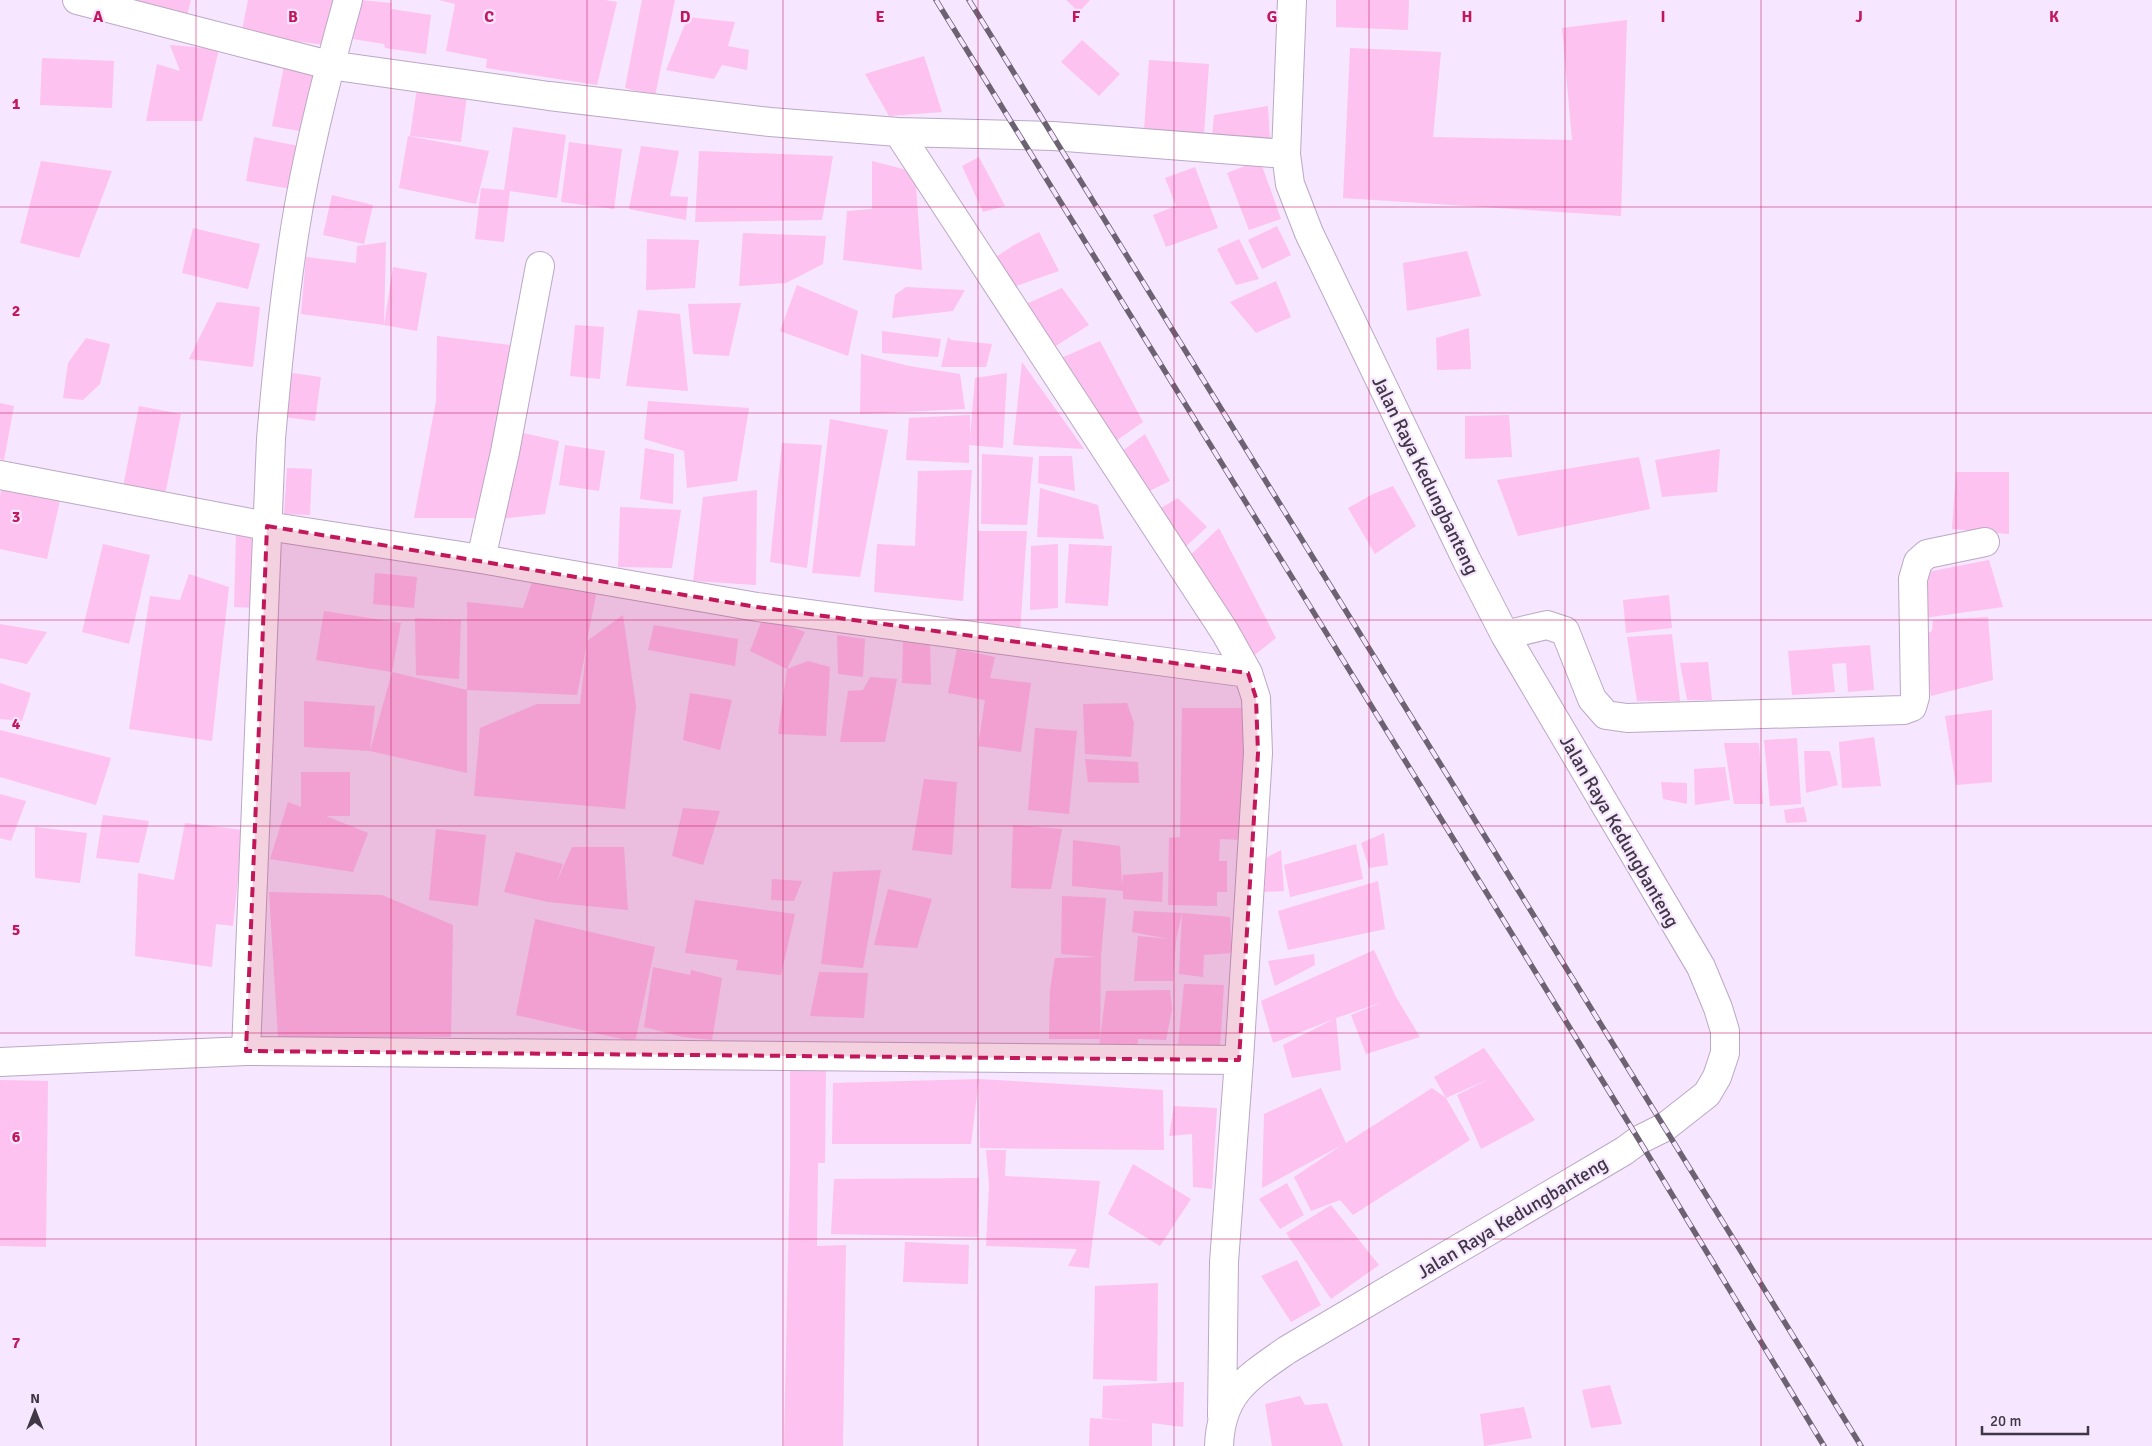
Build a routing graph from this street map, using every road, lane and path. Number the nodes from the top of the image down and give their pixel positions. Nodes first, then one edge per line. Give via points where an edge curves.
1 (77, 0) edge
2 (348, 0) edge
3 (1292, 0) edge
4 (329, 65) junction
5 (898, 132) junction
6 (1286, 154) junction
7 (540, 266) dead end
8 (0, 475) edge
9 (267, 526) junction
10 (1985, 542) dead end
11 (480, 559) junction
12 (1505, 635) junction
13 (1248, 673) junction
14 (246, 1051) junction
15 (1239, 1060) junction
16 (0, 1062) edge
17 (1222, 1416) junction
18 (1219, 1446) edge

1 - 4 street
2 - 4 street
3 - 6 street, Jalan Raya Kedungbanteng
4 - 5 street via 559,98 770,122
4 - 9 street via 295,228 277,362
5 - 6 street via 1053,136
5 - 13 street via 1225,632
6 - 12 street, Jalan Raya Kedungbanteng via 1290,184 1309,233
7 - 11 street via 505,452
8 - 9 street
9 - 11 street
9 - 14 street
10 - 12 street via 1928,554 1918,562 1914,579 1915,697 1912,707 1904,710 1627,718 1606,715 1592,699 1565,631 1547,625
11 - 13 street via 757,607
12 - 17 street, Jalan Raya Kedungbanteng via 1701,967 1725,1031 1725,1053 1719,1071 1707,1094 1665,1128 1639,1140 1287,1350 1249,1377 1231,1398
13 - 15 street via 1256,698 1258,753
14 - 15 street
14 - 16 street
15 - 17 street via 1224,1262
17 - 18 street, Jalan Raya Kedungbanteng

